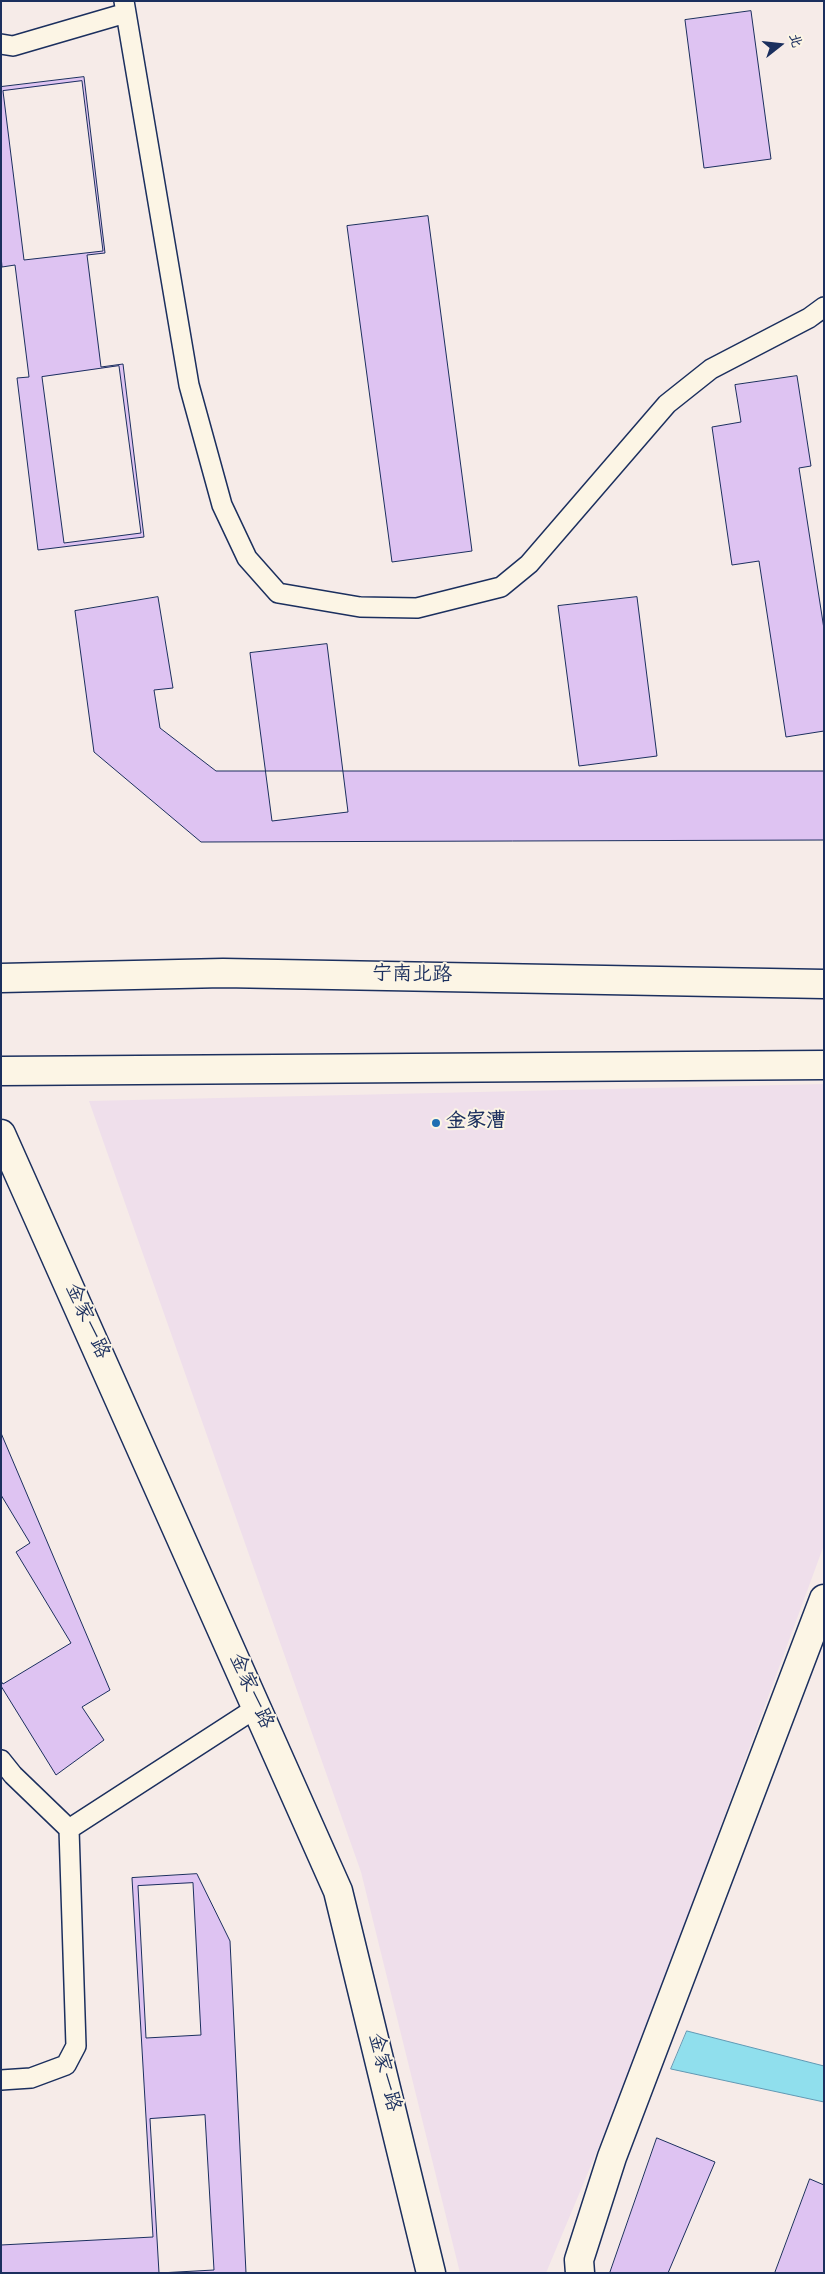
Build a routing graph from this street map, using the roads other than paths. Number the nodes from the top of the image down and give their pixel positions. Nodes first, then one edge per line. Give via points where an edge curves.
1 (125, 7) edge
2 (1, 44) edge
3 (824, 308) edge
4 (1, 978) edge
5 (824, 984) edge
6 (824, 1065) edge
7 (1, 1071) edge
8 (1, 1134) edge
9 (824, 1599) edge
10 (256, 1708) junction
11 (1, 1760) edge
12 (69, 1829) junction
13 (1, 2080) edge
14 (431, 2273) edge
15 (580, 2273) edge

1 - 2 lane via 13,46
1 - 3 lane via 189,385 222,505 247,558 278,592 360,607 417,608 501,587 529,564 667,404 710,369
4 - 5 street, 宁南北路 via 223,973
6 - 7 street
8 - 10 street, 金家一路
9 - 15 street via 612,2157 579,2260
10 - 12 lane
10 - 14 street, 金家一路 via 338,1891
11 - 12 lane
12 - 13 lane via 76,2046 66,2066 31,2078

